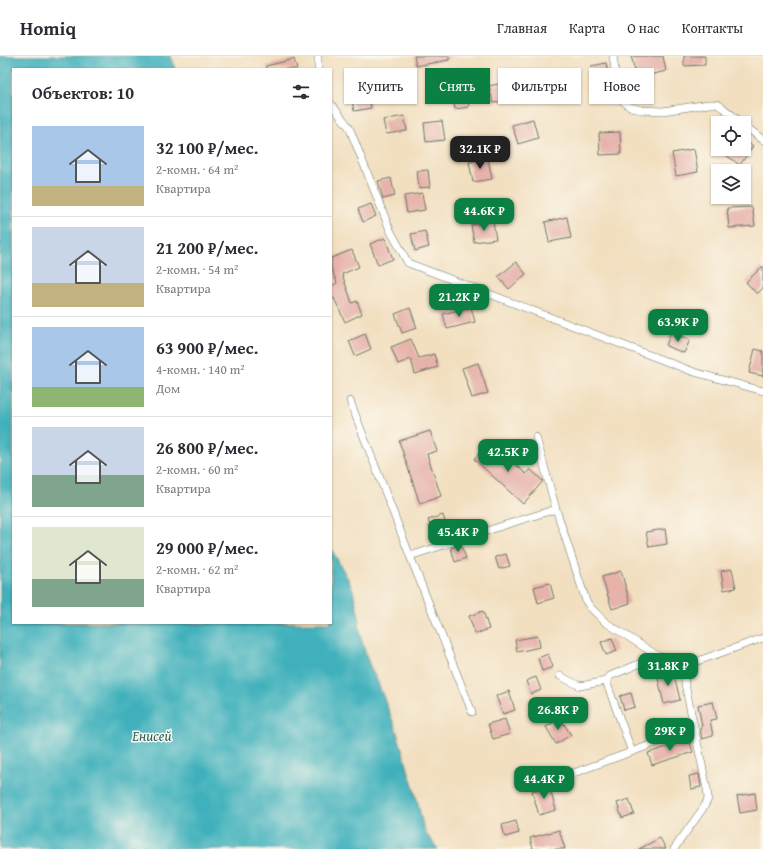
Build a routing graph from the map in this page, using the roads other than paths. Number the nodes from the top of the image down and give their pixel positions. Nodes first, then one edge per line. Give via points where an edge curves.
1 (318, 56) edge
2 (613, 56) edge
3 (318, 68) edge
4 (332, 105) edge
5 (734, 116) edge
6 (751, 130) edge
7 (763, 140) edge
8 (763, 391) edge
9 (350, 401) dead end
10 (536, 437) dead end
11 (556, 509) junction
12 (410, 556) junction
13 (763, 638) edge
14 (658, 656) junction
15 (687, 668) junction
16 (560, 676) dead end
17 (606, 681) junction
18 (472, 712) dead end
19 (694, 729) junction
20 (632, 752) junction
21 (560, 778) dead end
22 (674, 849) edge

1 - 3 street
2 - 5 street via 618,92 630,108 663,111 717,104
4 - 8 street via 349,127 390,230 408,262 694,372
6 - 7 street
9 - 12 street
10 - 11 street
11 - 12 street
11 - 14 street via 590,607 606,622
12 - 18 street
13 - 15 street via 695,662
14 - 15 street
14 - 17 street via 610,676
15 - 19 street via 684,676
16 - 17 street via 580,686
17 - 20 street
19 - 20 street
19 - 22 street via 708,799
20 - 21 street

